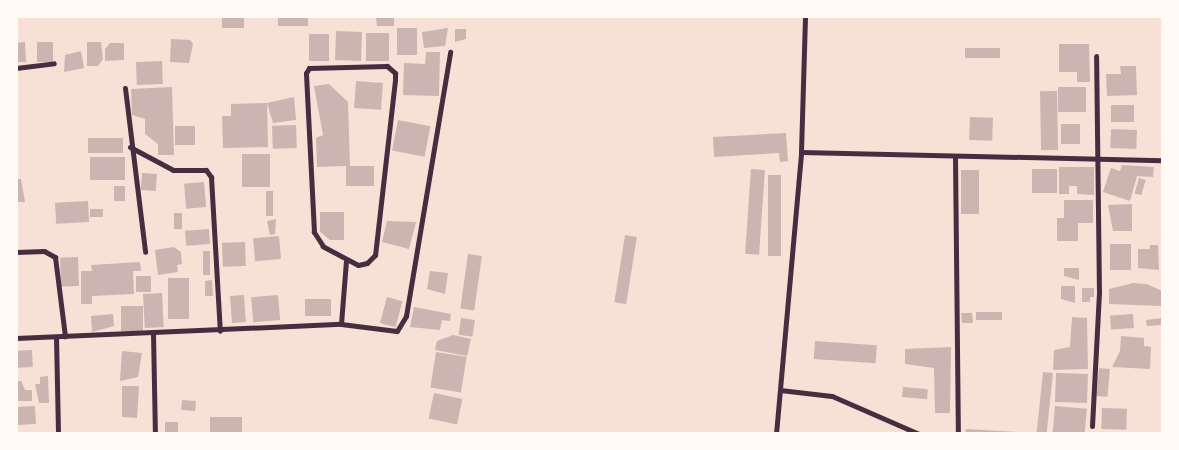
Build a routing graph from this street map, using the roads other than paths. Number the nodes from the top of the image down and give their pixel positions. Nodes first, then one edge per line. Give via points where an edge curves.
1 (805, 16) edge
2 (450, 52) dead end
3 (1096, 57) dead end
4 (54, 63) dead end
5 (16, 68) edge
6 (126, 88) dead end
7 (130, 147) junction
8 (801, 152) junction
9 (956, 157) junction
10 (1100, 159) junction
11 (1162, 160) edge
12 (16, 252) edge
13 (145, 252) dead end
14 (346, 261) junction
15 (341, 324) junction
16 (220, 331) junction
17 (153, 333) junction
18 (64, 336) junction
19 (56, 337) junction
20 (16, 338) edge
21 (780, 390) junction
22 (1092, 426) dead end
23 (58, 434) edge
24 (155, 434) edge
25 (776, 434) edge
26 (919, 434) edge
27 (958, 434) edge

1 - 8 street
2 - 15 street via 404,324 390,332
3 - 10 street
4 - 5 street
6 - 7 street
7 - 13 street
7 - 16 street via 173,170 206,170 211,177
8 - 9 street
8 - 21 street
9 - 10 street
9 - 27 street
10 - 11 street
10 - 22 street
12 - 18 street via 44,251 55,257
14 - 14 street via 323,246 314,232 306,73 309,68 387,66 395,73 395,80 375,255 368,263
14 - 15 street
15 - 16 street
16 - 17 street
17 - 18 street
17 - 24 street
18 - 19 street
19 - 20 street
19 - 23 street
21 - 25 street
21 - 26 street via 832,396

